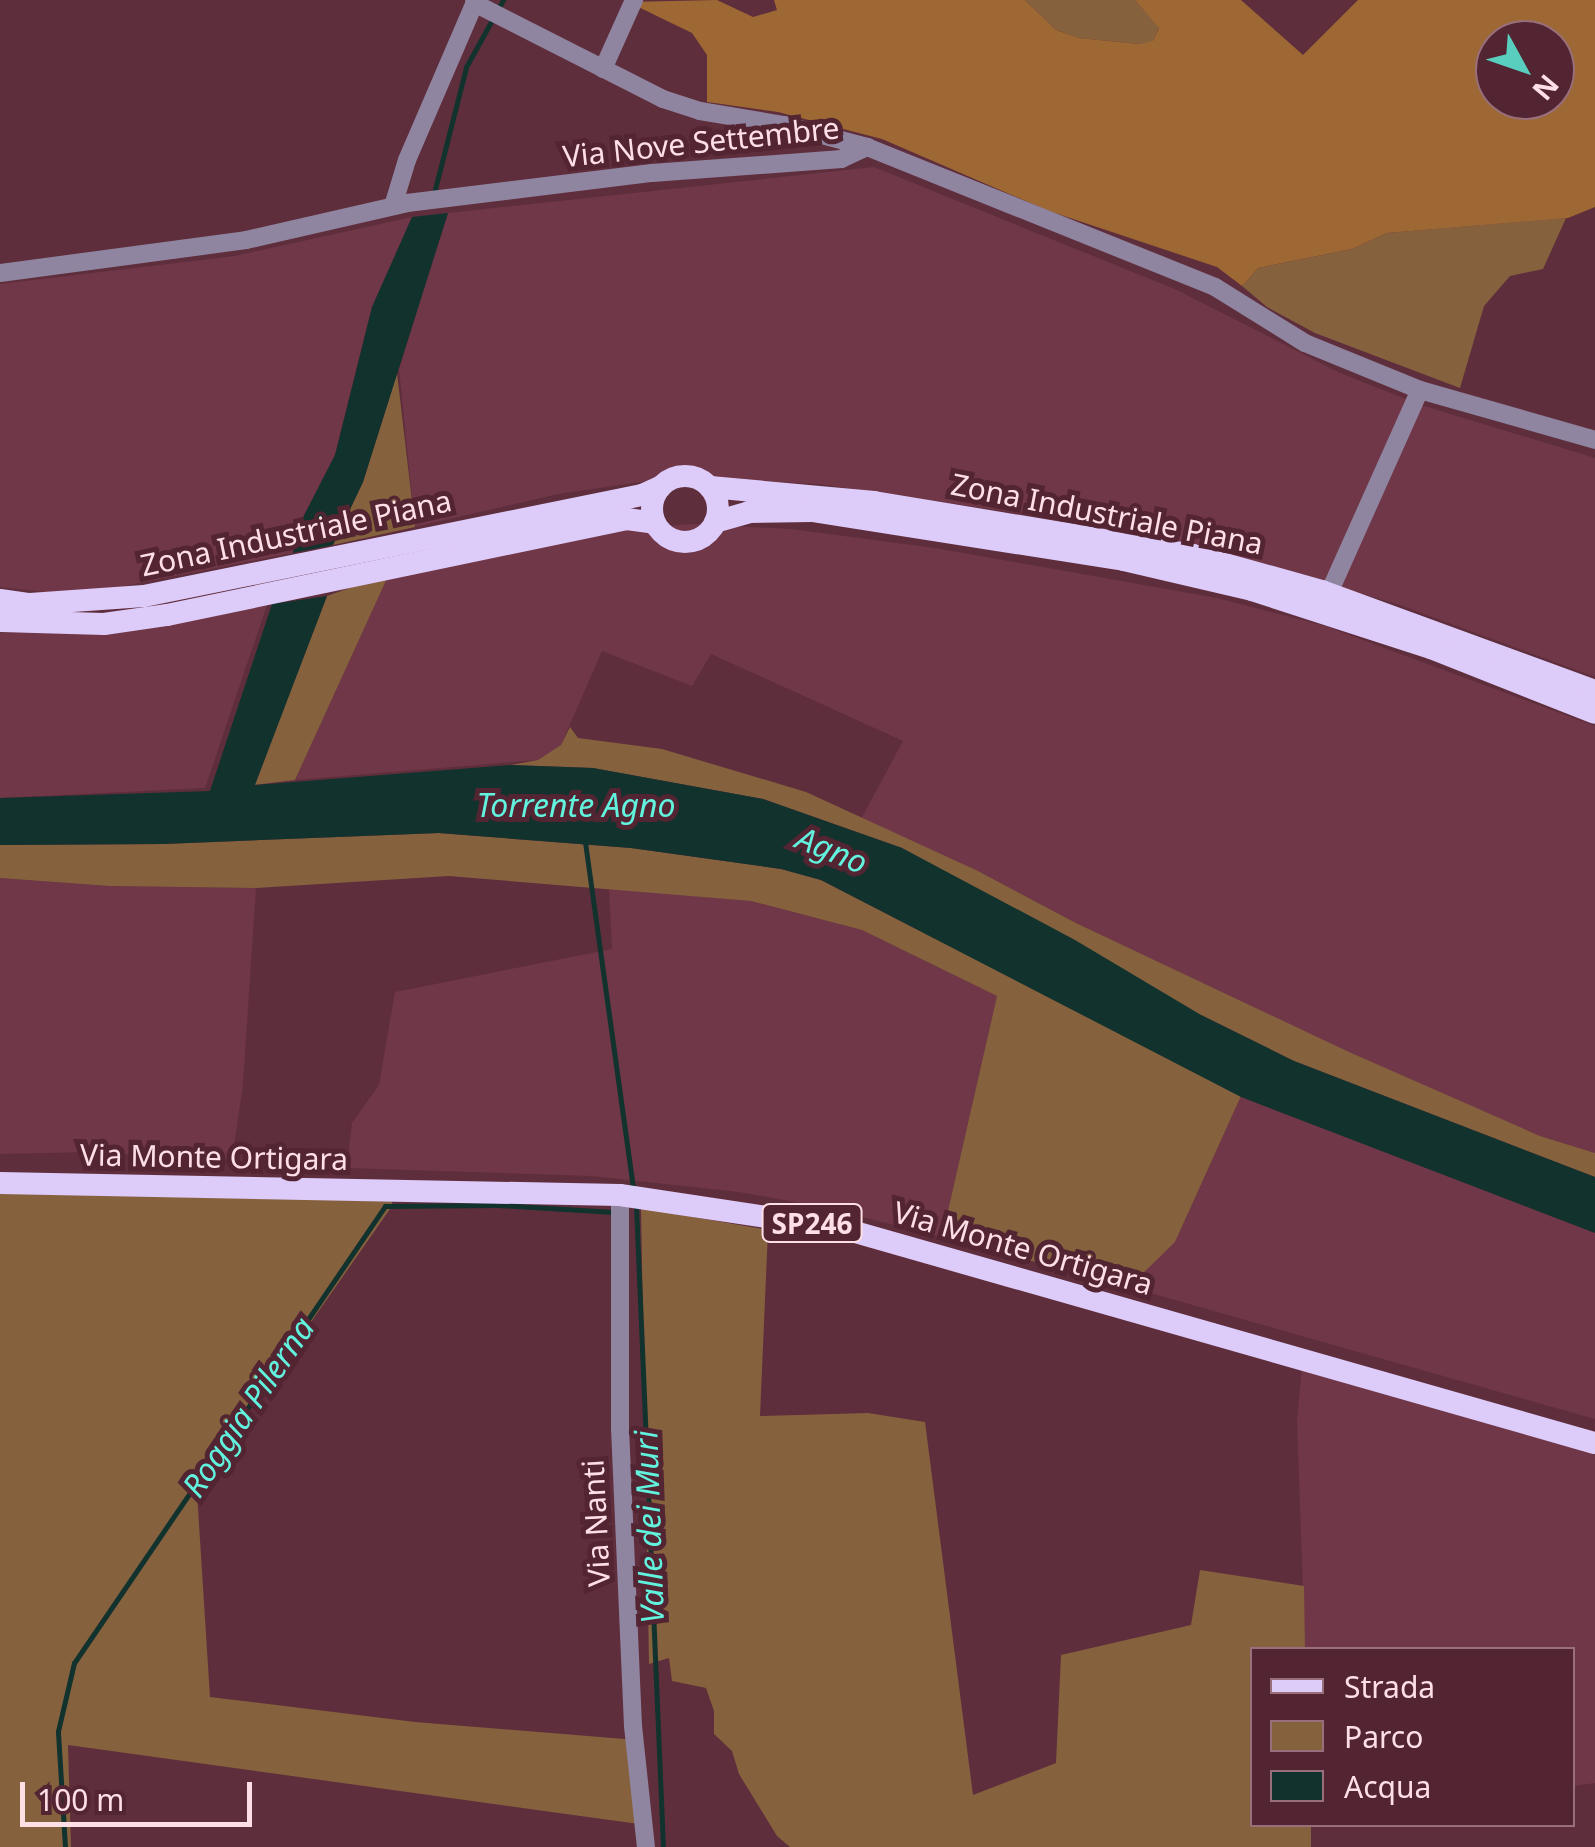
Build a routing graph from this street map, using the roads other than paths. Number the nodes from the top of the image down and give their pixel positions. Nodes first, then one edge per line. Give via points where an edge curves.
1 (634, 0) edge
2 (475, 2) edge
3 (602, 69) junction
4 (867, 148) junction
5 (400, 204) junction
6 (0, 273) edge
7 (1420, 390) junction
8 (1595, 440) edge
9 (660, 487) junction
10 (710, 487) junction
11 (715, 522) junction
12 (655, 523) junction
13 (1329, 593) junction
14 (0, 600) edge
15 (0, 621) edge
16 (1595, 691) edge
17 (1595, 713) edge
18 (0, 1183) edge
19 (620, 1195) junction
20 (1595, 1443) edge
21 (646, 1847) edge

1 - 3 street
2 - 3 street
2 - 5 street via 407,160
3 - 4 street via 700,111
4 - 5 street, Via Nove Settembre via 841,159 652,173
4 - 7 street, Via Nove Settembre via 1215,287 1306,344
5 - 6 street, Via Nove Settembre via 231,242
7 - 8 street, Via Nove Settembre
7 - 13 street
9 - 10 main road via 679,476
9 - 12 main road via 652,504
9 - 14 main road, Zona Industriale Piana via 642,496 144,596
10 - 11 main road via 718,504
10 - 13 main road, Zona Industriale Piana via 1006,522 1193,555
11 - 12 main road via 705,536 687,542 668,537
11 - 17 main road, Zona Industriale Piana via 750,512 812,511 1124,560 1252,590 1431,648
12 - 15 main road, Zona Industriale Piana via 628,519 104,624
13 - 16 main road, Zona Industriale Piana
18 - 19 main road, Via Monte Ortigara / SP246
19 - 20 main road, Via Monte Ortigara / SP246 via 841,1228
19 - 21 street, Via Nanti via 620,1448 633,1726

